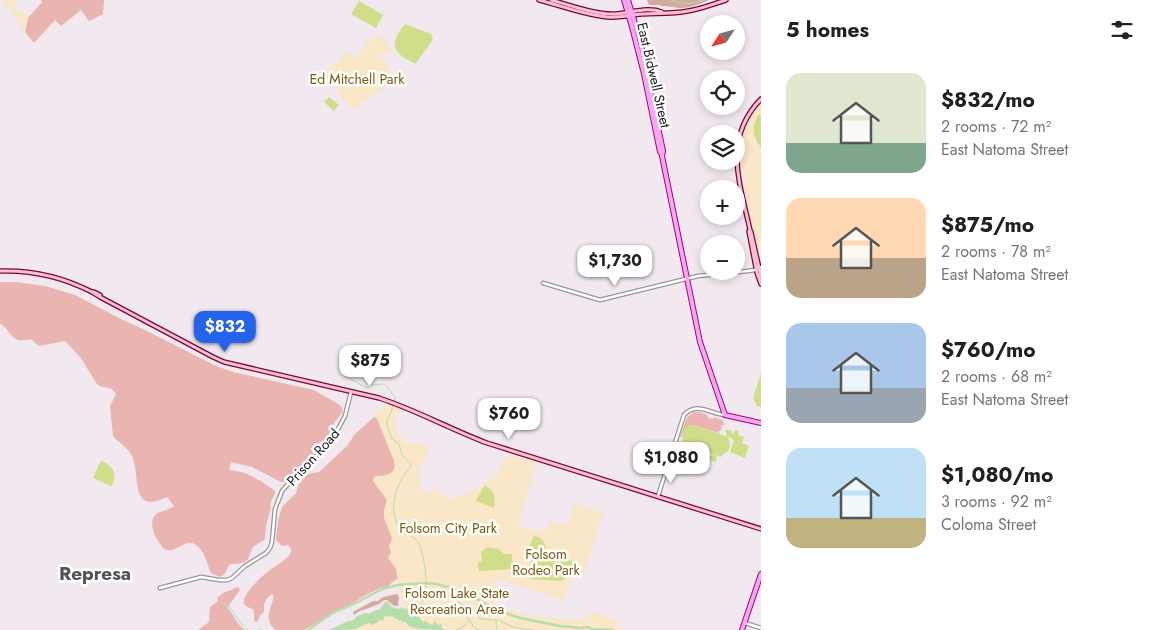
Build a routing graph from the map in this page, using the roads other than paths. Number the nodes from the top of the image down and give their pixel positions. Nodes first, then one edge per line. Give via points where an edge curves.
1 (542, 0) edge
2 (553, 0) edge
3 (626, 0) edge
4 (726, 0) edge
5 (596, 12) junction
6 (587, 13) junction
7 (631, 14) junction
8 (640, 52) junction
9 (761, 99) edge
10 (658, 135) junction
11 (758, 269) edge
12 (0, 271) edge
13 (761, 277) edge
14 (687, 279) junction
15 (543, 283) dead end
16 (761, 284) edge
17 (351, 392) junction
18 (727, 415) junction
19 (761, 424) edge
20 (658, 496) junction
21 (761, 529) edge
22 (761, 574) edge
23 (160, 588) dead end
24 (744, 623) junction
25 (761, 628) edge
26 (742, 630) edge

1 - 2 main road
1 - 6 main road
2 - 5 main road
3 - 7 main road, East Bidwell Street
4 - 7 main road via 678,13 654,10
5 - 6 main road
5 - 7 main road
6 - 7 main road via 613,17
7 - 8 main road, East Bidwell Street
7 - 8 main road, East Bidwell Street
8 - 10 main road, East Bidwell Street
8 - 10 main road, East Bidwell Street
9 - 11 main road via 745,122 737,149 738,173
10 - 14 main road, East Bidwell Street
11 - 13 main road
11 - 14 street
11 - 16 main road
12 - 17 main road via 20,271 64,280 224,362
14 - 15 street via 599,300
14 - 18 main road, East Bidwell Street via 702,347
17 - 20 main road via 400,405 468,436
17 - 23 street, Prison Road via 338,429 309,465 282,491 272,524 272,542 266,553 229,579 201,577
18 - 19 main road
18 - 20 street via 695,408 684,415
20 - 21 main road
22 - 24 main road
24 - 25 street
24 - 26 main road

